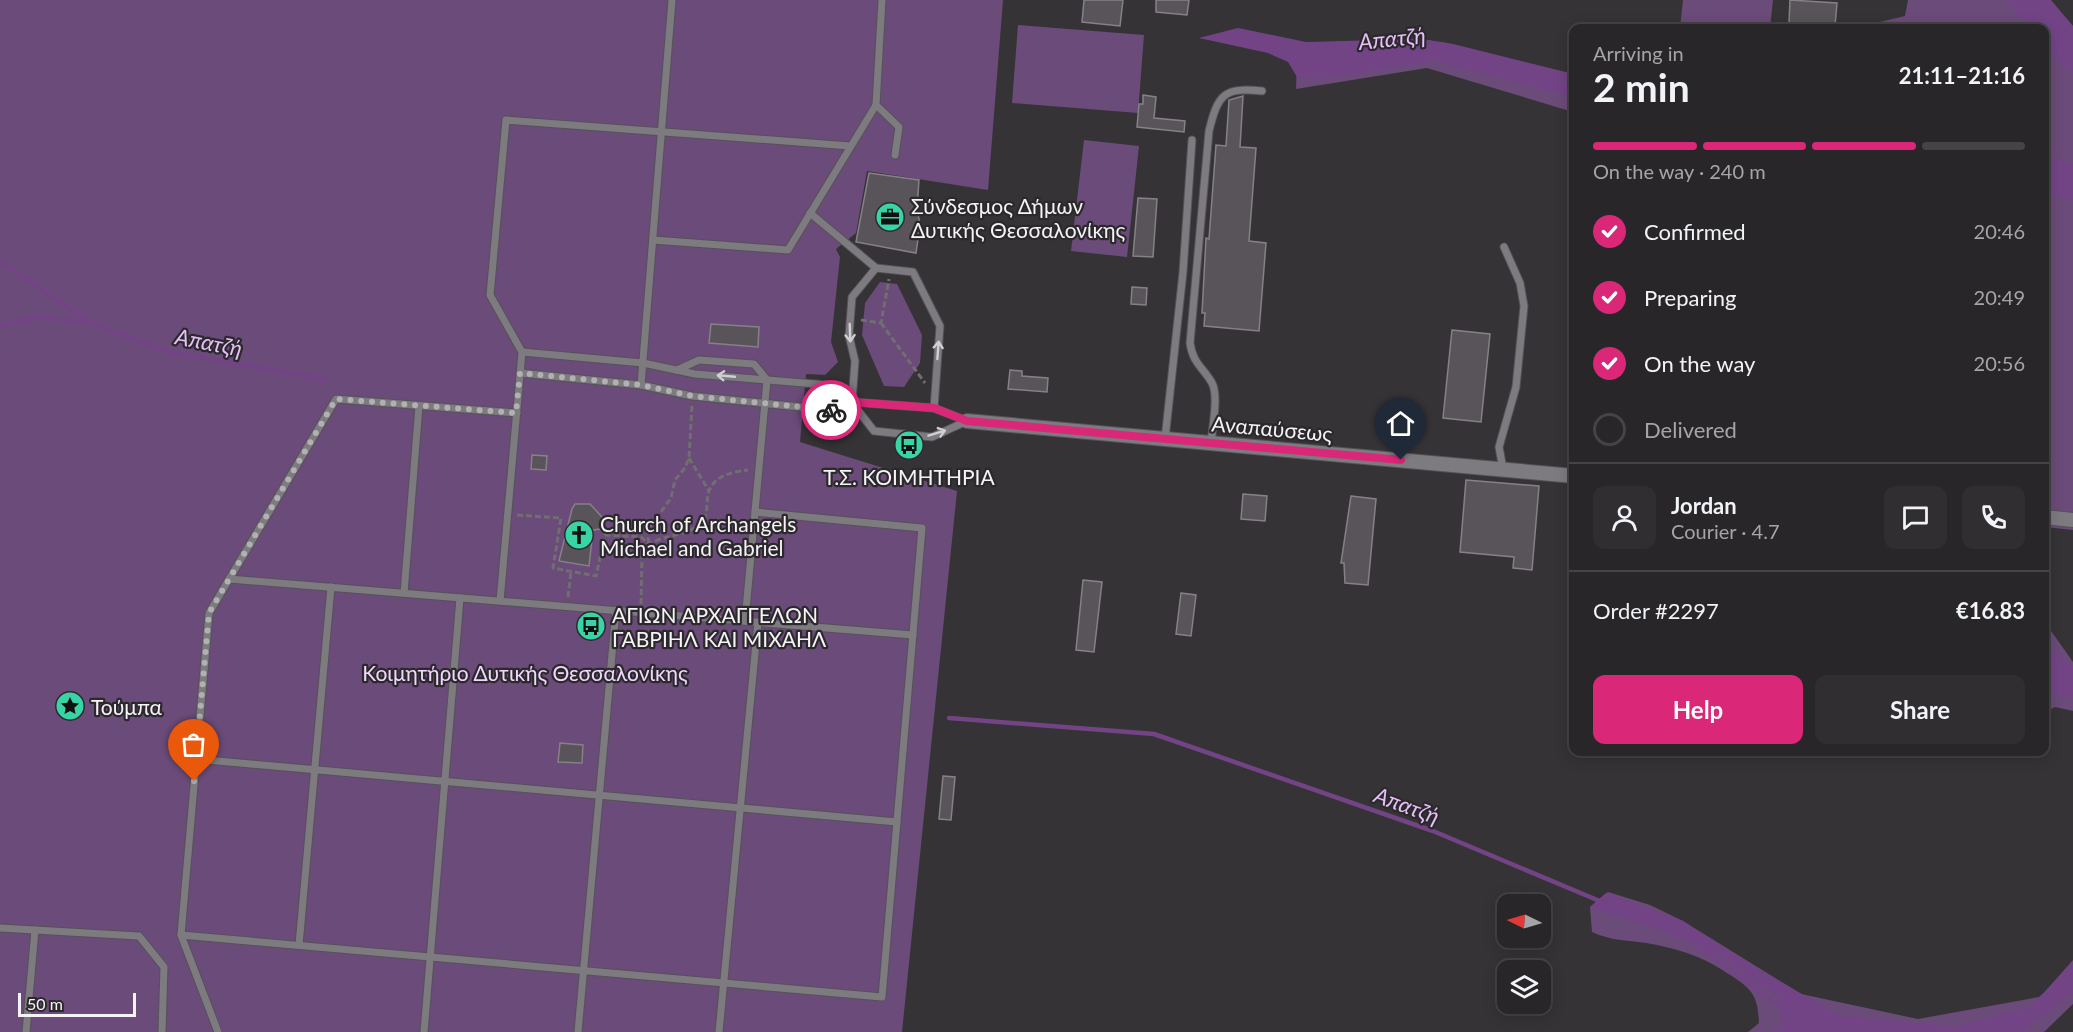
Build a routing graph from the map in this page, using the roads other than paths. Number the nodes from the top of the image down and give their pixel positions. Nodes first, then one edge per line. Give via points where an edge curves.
1 (672, 0) edge
2 (882, 0) edge
3 (1262, 91) dead end
4 (876, 105) junction
5 (662, 132) junction
6 (1192, 140) dead end
7 (850, 146) junction
8 (895, 154) dead end
9 (810, 213) junction
10 (653, 240) junction
11 (1504, 246) dead end
12 (876, 268) junction
13 (522, 352) junction
14 (643, 363) junction
15 (677, 370) junction
16 (520, 373) junction
17 (767, 380) junction
18 (641, 385) junction
19 (852, 402) junction
20 (765, 403) junction
21 (419, 406) junction
22 (934, 408) junction
23 (516, 413) junction
24 (967, 421) junction
25 (1165, 439) junction
26 (1211, 444) junction
27 (1503, 469) junction
28 (1569, 476) edge
29 (755, 512) junction
30 (2049, 518) edge
31 (2073, 520) edge
32 (229, 579) junction
33 (331, 587) junction
34 (404, 593) junction
35 (460, 598) junction
36 (500, 601) junction
37 (616, 610) junction
38 (745, 621) junction
39 (758, 622) junction
40 (913, 635) junction
41 (196, 759) junction
42 (315, 770) junction
43 (445, 781) junction
44 (599, 795) junction
45 (741, 808) junction
46 (897, 822) junction
47 (0, 928) edge
48 (35, 930) junction
49 (181, 935) junction
50 (299, 945) junction
51 (430, 957) junction
52 (583, 970) junction
53 (724, 983) junction
54 (26, 1032) edge
55 (162, 1032) edge
56 (218, 1032) edge
57 (424, 1032) edge
58 (578, 1032) edge
59 (719, 1032) edge

1 - 5 lane
2 - 4 lane
3 - 26 lane via 1227,93 1218,103 1209,131 1190,343 1197,365 1213,384
4 - 7 lane
4 - 8 lane via 900,127
5 - 7 lane
5 - 10 lane
5 - 13 lane via 506,120 490,295
6 - 25 lane
7 - 9 lane
9 - 10 lane via 788,250
9 - 12 lane
10 - 14 lane
11 - 27 lane via 1520,283 1524,306 1516,387 1499,447
12 -> 19 lane via 852,297
22 -> 12 lane via 940,326 913,272
13 - 14 lane
13 - 16 lane
14 - 15 lane
14 - 18 lane
17 -> 15 lane
15 - 17 lane via 699,360 754,364
16 - 18 lane
16 - 23 lane
17 - 19 lane via 839,386
17 - 20 lane
18 - 20 lane via 692,396
19 - 20 lane via 839,411
19 - 22 lane
19 -> 24 lane via 874,431 932,437
20 - 29 lane
21 - 23 lane
21 - 32 lane via 336,399
21 - 34 lane
22 - 24 lane
23 - 36 lane
24 - 25 street, Αναπαύσεως
25 - 26 street, Αναπαύσεως
26 - 27 street, Αναπαύσεως
27 - 28 street, Αναπαύσεως
29 - 38 lane
29 - 40 lane via 922,528
30 - 31 street
32 - 33 lane
32 - 41 lane via 209,613
33 - 34 lane
33 - 42 lane
34 - 35 lane
35 - 36 lane
35 - 43 lane
36 - 37 lane
37 - 38 lane
37 - 44 lane
38 - 39 lane
39 - 40 lane
39 - 45 lane
40 - 46 lane
41 - 42 lane
41 - 49 lane
42 - 43 lane
42 - 50 lane
43 - 44 lane
43 - 51 lane
44 - 45 lane
44 - 52 lane
45 - 46 lane
45 - 53 lane
46 - 53 lane via 882,997
47 - 48 lane
48 - 54 lane
48 - 55 lane via 139,936 164,967
49 - 50 lane
49 - 56 lane
50 - 51 lane
51 - 52 lane
51 - 57 lane
52 - 53 lane
52 - 58 lane
53 - 59 lane

